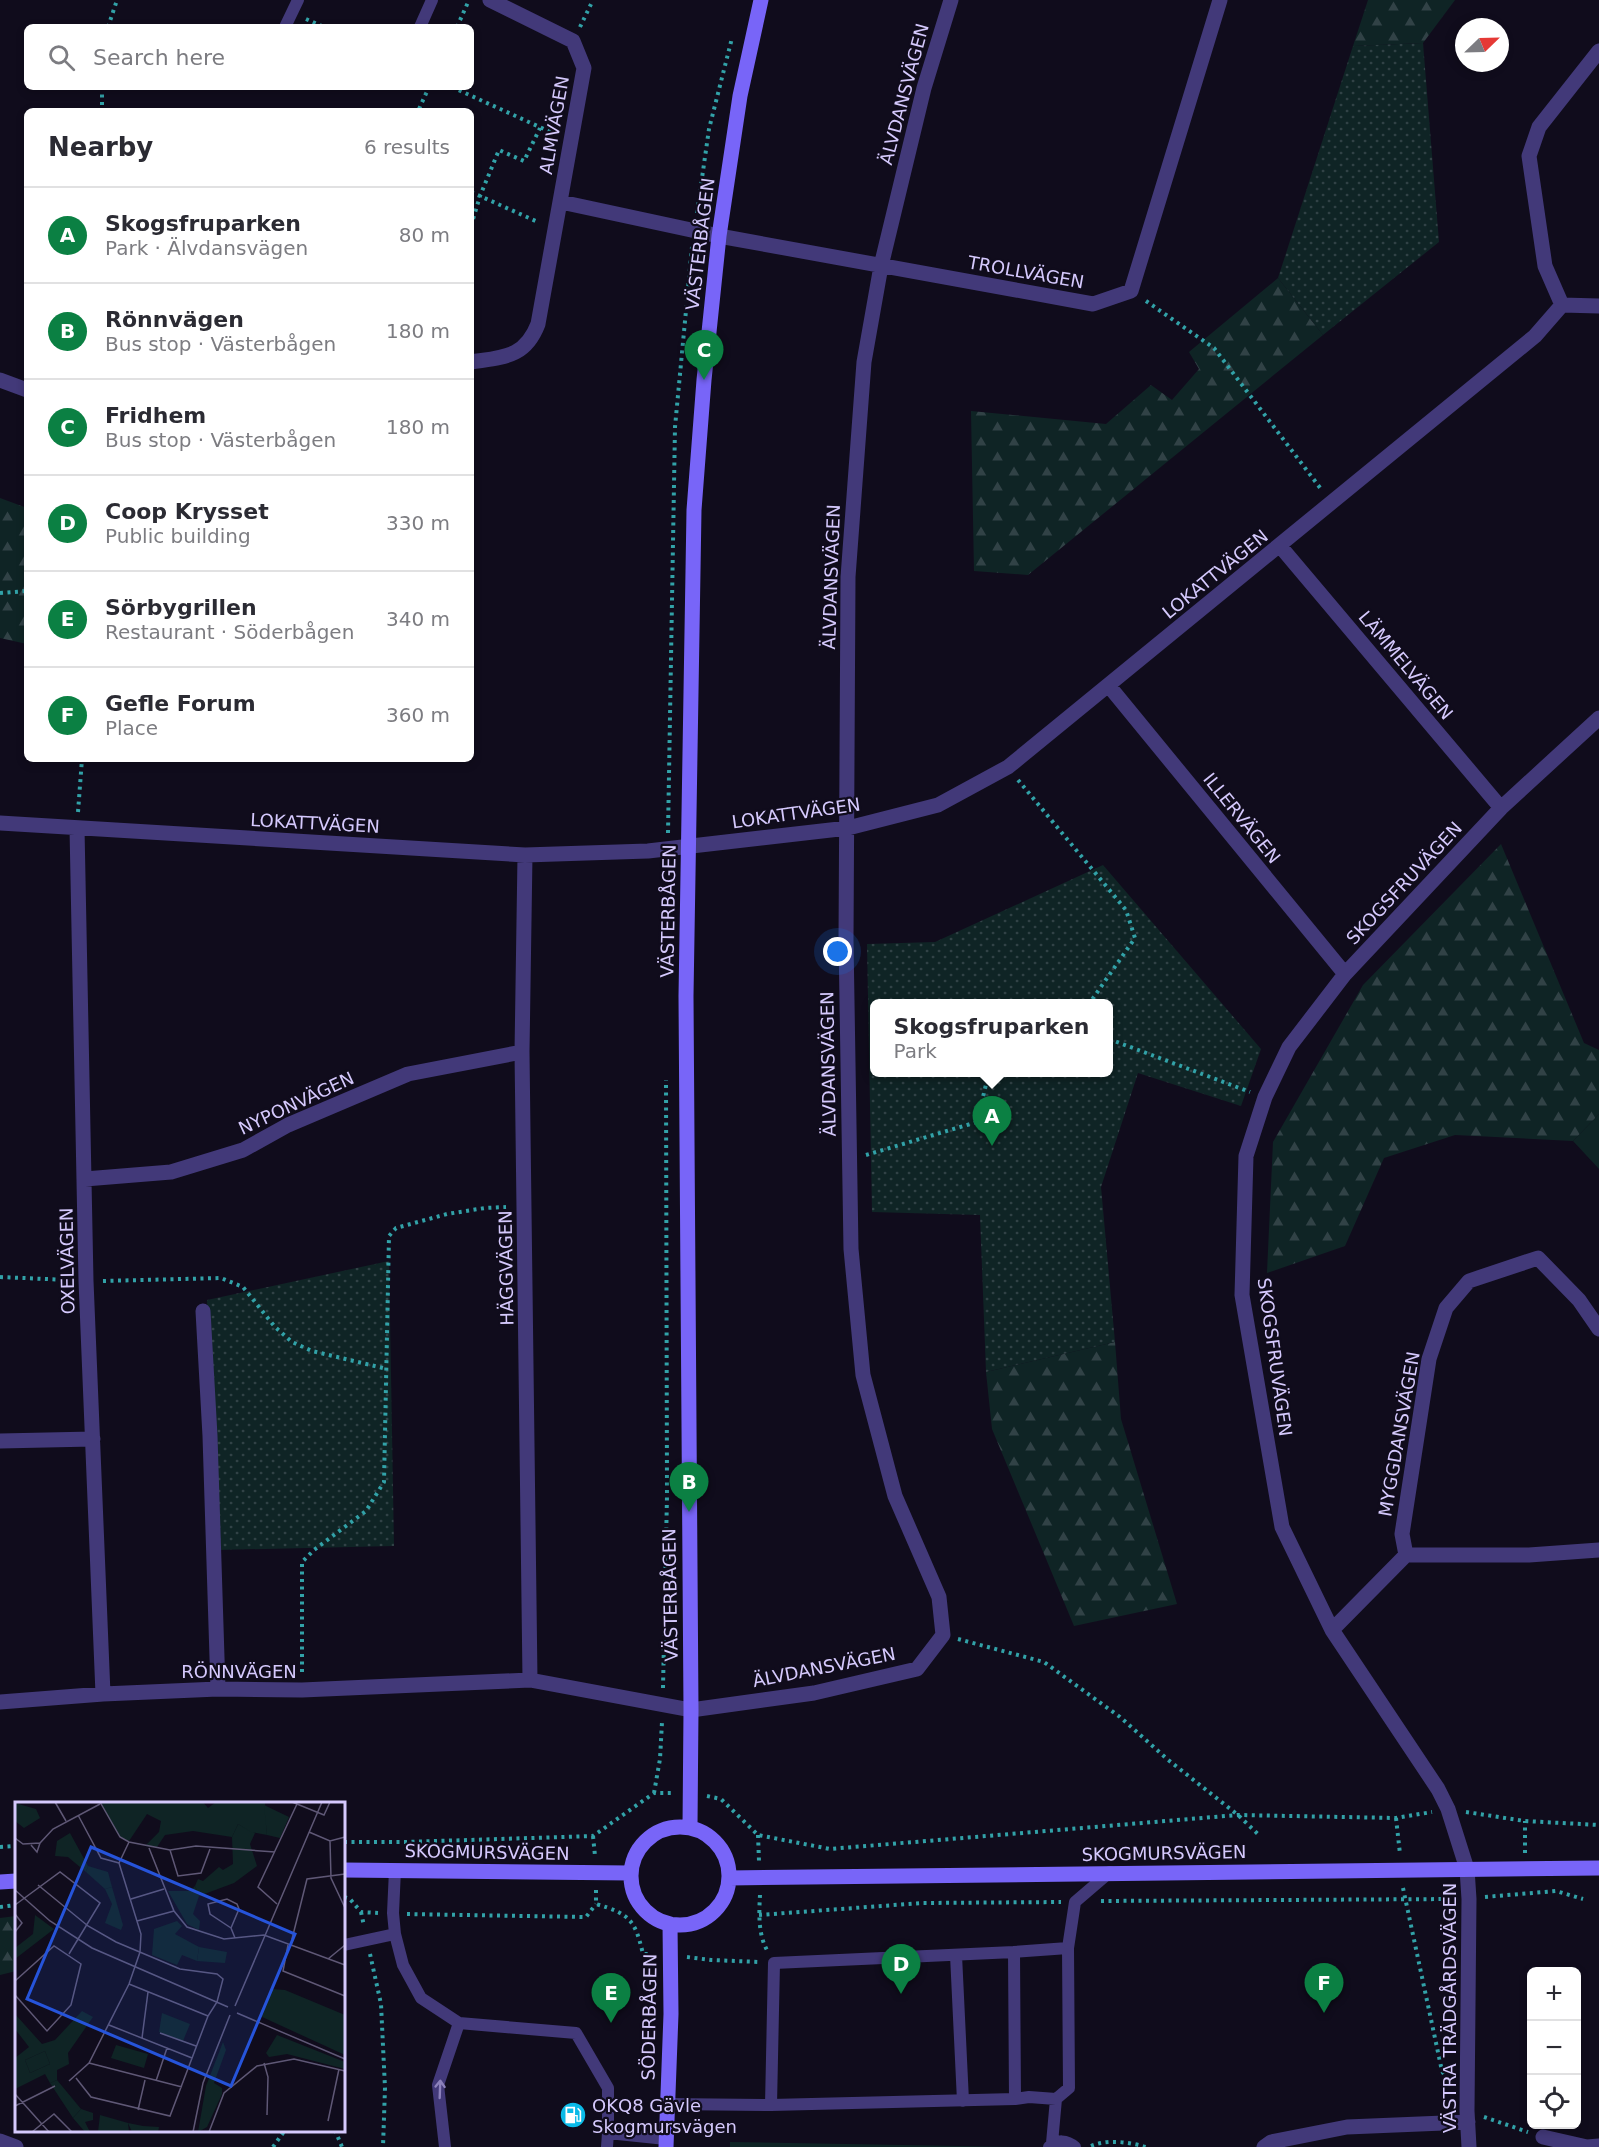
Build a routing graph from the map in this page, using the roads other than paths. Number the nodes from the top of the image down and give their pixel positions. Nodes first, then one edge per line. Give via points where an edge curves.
1 (298, 0) edge
2 (432, 0) edge
3 (490, 0) edge
4 (762, 0) edge
5 (951, 0) edge
6 (1220, 0) edge
7 (286, 24) edge
8 (421, 24) edge
9 (1599, 51) edge
10 (561, 202) junction
11 (719, 236) junction
12 (881, 266) junction
13 (1562, 305) junction
14 (1599, 306) edge
15 (474, 362) edge
16 (0, 380) edge
17 (24, 389) edge
18 (1280, 546) junction
19 (1109, 686) junction
20 (1599, 718) edge
21 (1501, 808) junction
22 (0, 823) edge
23 (77, 828) junction
24 (848, 828) junction
25 (689, 847) junction
26 (525, 855) junction
27 (1345, 974) junction
28 (522, 1052) junction
29 (85, 1179) junction
30 (203, 1311) dead end
31 (1599, 1329) edge
32 (93, 1439) junction
33 (0, 1441) edge
34 (1599, 1550) edge
35 (1406, 1555) junction
36 (1332, 1630) junction
37 (530, 1680) junction
38 (218, 1689) junction
39 (103, 1694) junction
40 (0, 1702) edge
41 (691, 1710) junction
42 (690, 1827) junction
43 (1599, 1868) edge
44 (1467, 1869) junction
45 (345, 1870) edge
46 (395, 1870) junction
47 (1110, 1872) junction
48 (630, 1873) junction
49 (729, 1878) junction
50 (15, 1881) edge
51 (0, 1882) edge
52 (670, 1924) junction
53 (395, 1934) junction
54 (345, 1945) edge
55 (1068, 1948) junction
56 (1014, 1952) junction
57 (956, 1955) junction
58 (459, 2023) junction
59 (1015, 2099) junction
60 (1056, 2099) junction
61 (963, 2101) junction
62 (667, 2104) junction
63 (771, 2105) junction
64 (1468, 2122) junction
65 (608, 2133) junction
66 (1543, 2137) dead end
67 (0, 2141) edge
68 (666, 2143) edge
69 (1050, 2145) edge
70 (1599, 2146) edge
71 (16, 2147) edge
72 (445, 2147) edge
73 (607, 2147) edge
74 (1075, 2147) edge
75 (1264, 2147) edge
76 (1469, 2147) edge

1 - 7 lane
2 - 8 lane
3 - 10 street, ALMVÄGEN via 573,41 584,68
4 - 11 street, VÄSTERBÅGEN via 740,96
5 - 12 street, ÄLVDANSVÄGEN via 924,88
6 - 12 street, TROLLVÄGEN via 1131,291 1093,304
9 - 13 street via 1539,127 1529,156 1545,266
10 - 11 street, ALMVÄGEN
10 - 15 street, ALMVÄGEN via 532,339 519,351
11 - 12 street, TROLLVÄGEN
11 - 25 street, VÄSTERBÅGEN via 694,510
12 - 24 street, ÄLVDANSVÄGEN via 864,362 848,577
13 - 14 street
13 - 18 street, LOKATTVÄGEN via 1535,336
16 - 17 street
18 - 19 street, LOKATTVÄGEN
18 - 21 street, LÄMMELVÄGEN
19 - 24 street, LOKATTVÄGEN via 1008,767 938,805
19 - 27 street, ILLERVÄGEN
20 - 21 street, SKOGSFRUVÄGEN
21 - 27 street, SKOGSFRUVÄGEN
22 - 23 street, LOKATTVÄGEN
23 - 26 street, LOKATTVÄGEN
23 - 29 street, OXELVÄGEN
24 - 25 street, LOKATTVÄGEN
24 - 41 street, ÄLVDANSVÄGEN via 851,1249 863,1375 895,1496 939,1597 943,1635 917,1669 814,1693
25 - 26 street, LOKATTVÄGEN
25 - 41 street, VÄSTERBÅGEN via 686,1008
26 - 28 street, HÄGGVÄGEN
27 - 36 street, SKOGSFRUVÄGEN via 1289,1047 1265,1097 1246,1156 1242,1295 1282,1527
28 - 29 street, NYPONVÄGEN via 408,1074 288,1125 243,1150 171,1172
28 - 37 street, HÄGGVÄGEN
29 - 32 street, OXELVÄGEN
30 - 38 street
31 - 35 street, MYGGDANSVÄGEN via 1579,1300 1538,1258 1469,1281 1453,1299 1446,1308 1429,1359 1402,1534
32 - 33 street
32 - 39 street, OXELVÄGEN
34 - 35 street via 1529,1555
35 - 36 street
36 - 44 street, SKOGSFRUVÄGEN via 1438,1789
37 - 38 street, RÖNNVÄGEN via 302,1690
37 - 41 street, RÖNNVÄGEN
38 - 39 street, RÖNNVÄGEN
39 - 40 street, RÖNNVÄGEN
41 - 42 street, VÄSTERBÅGEN
42 - 48 street via 656,1832 643,1842
42 - 49 street via 708,1836 722,1851
43 - 44 street, SKOGMURSVÄGEN
44 - 47 street, SKOGMURSVÄGEN
44 - 64 street, VÄSTRA TRÄDGÅRDSVÄGEN
45 - 46 street, SKOGMURSVÄGEN
46 - 48 street, SKOGMURSVÄGEN
46 - 53 lane
47 - 49 street, SKOGMURSVÄGEN
47 - 55 lane via 1075,1902
48 - 52 street via 637,1900 646,1911
49 - 52 street via 716,1909 695,1922
50 - 51 street
52 - 62 street, SÖDERBÅGEN
53 - 54 lane
53 - 58 lane via 403,1965 421,1998
55 - 56 lane
55 - 60 lane via 1069,2088
56 - 57 lane
56 - 59 lane
57 - 61 lane
57 - 63 lane via 774,1963
58 - 65 lane via 576,2033 608,2088
72 -> 58 lane via 438,2085
59 - 60 lane
59 - 61 lane
60 - 69 lane
61 - 63 lane
62 - 63 lane
62 - 68 street, SÖDERBÅGEN
64 - 75 street via 1347,2127 1271,2142
64 - 76 street, VÄSTRA TRÄDGÅRDSVÄGEN
65 - 68 lane
65 - 73 lane
66 - 70 street
67 - 71 street
69 - 74 lane via 1067,2141

